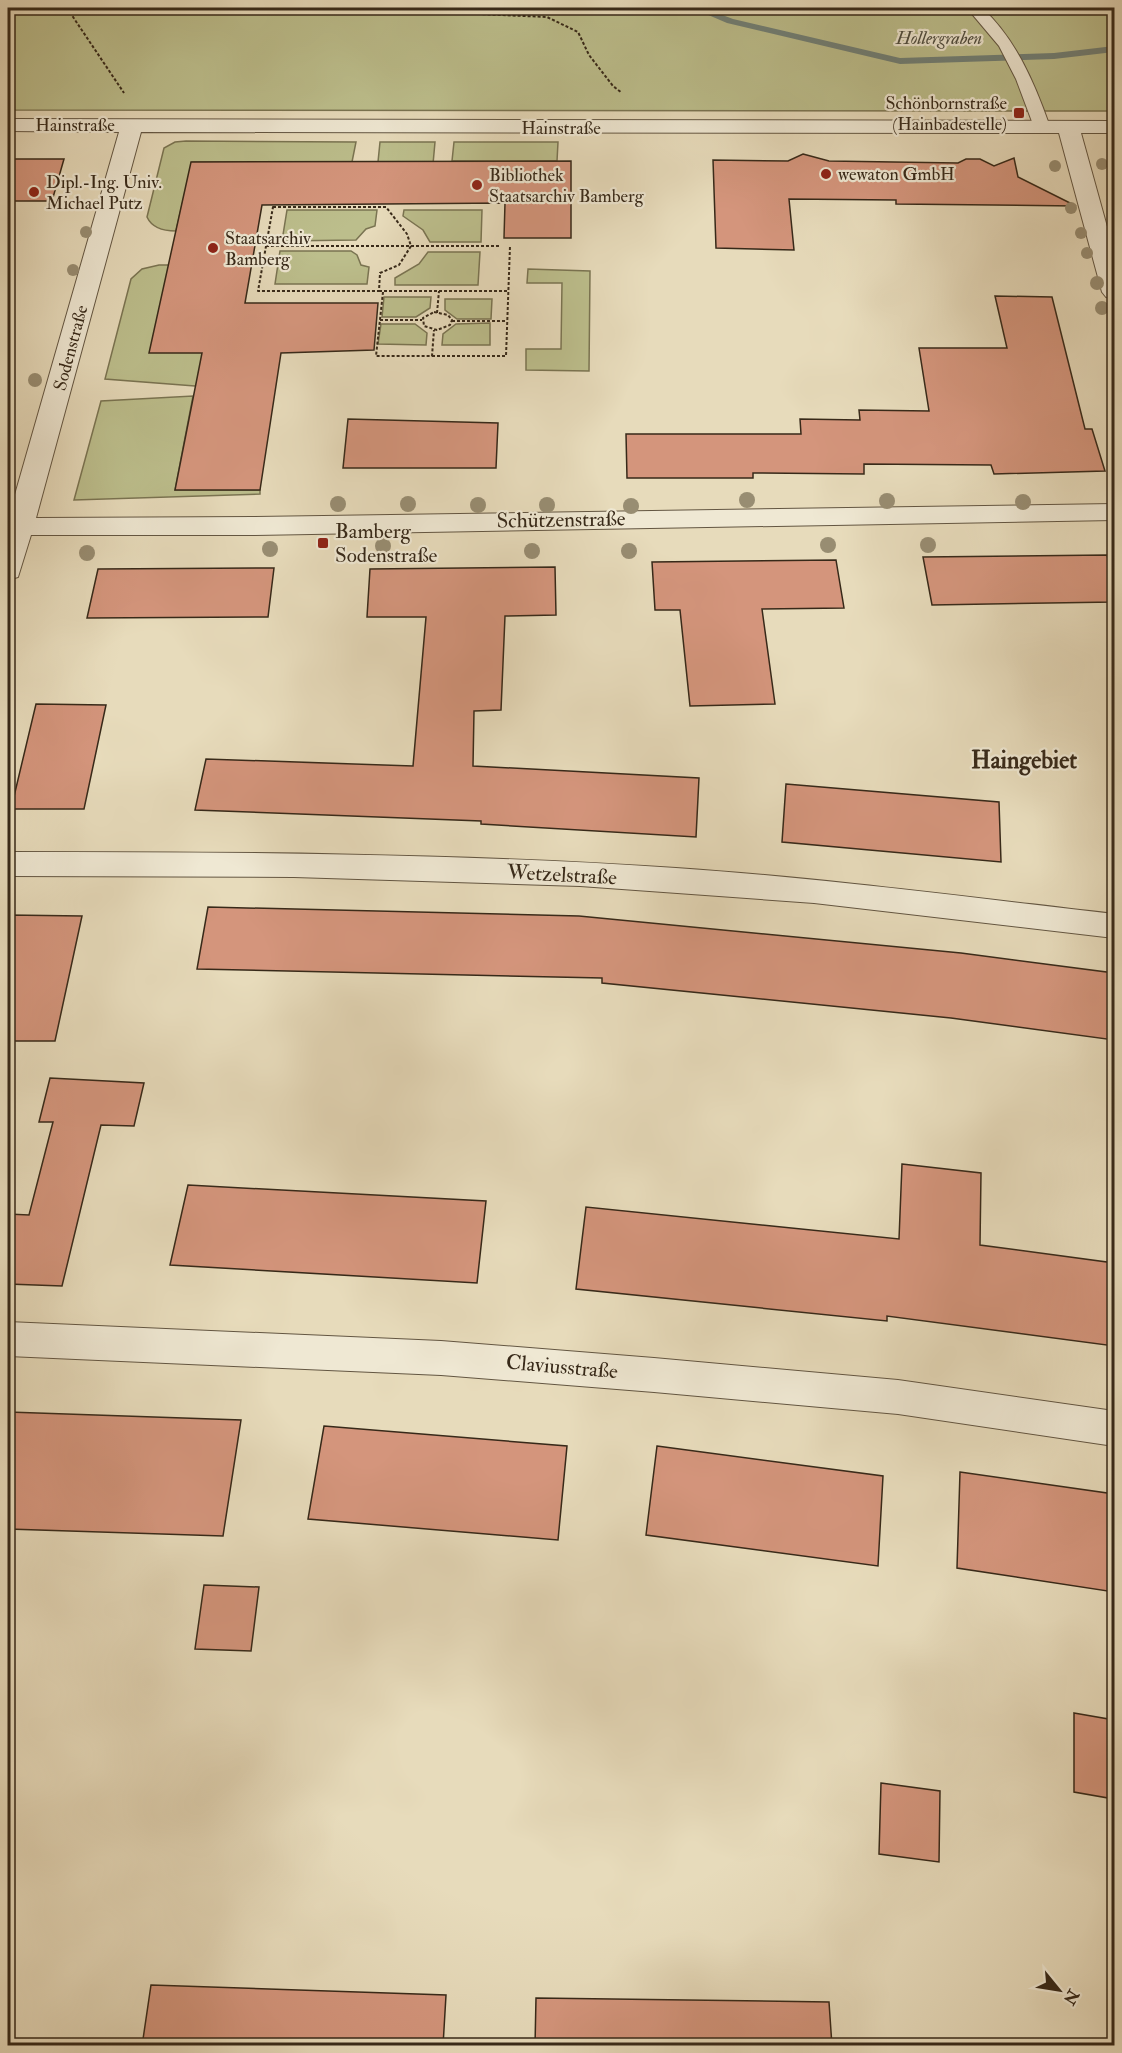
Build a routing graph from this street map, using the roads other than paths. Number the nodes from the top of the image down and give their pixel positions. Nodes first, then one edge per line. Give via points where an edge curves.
1 (974, 8) edge
2 (8, 125) edge
3 (132, 125) junction
4 (1042, 127) junction
5 (1068, 127) junction
6 (1114, 127) edge
7 (1114, 292) edge
8 (1114, 512) edge
9 (14, 527) edge
10 (8, 571) edge
11 (8, 864) edge
12 (1114, 926) edge
13 (8, 1339) edge
14 (1114, 1429) edge

1 - 4 lane via 1018,70
2 - 3 street, Hainstraße
3 - 4 street, Hainstraße
3 - 9 street, Sodenstraße
4 - 5 street, Hainstraße
5 - 6 street, Hainstraße
5 - 7 street
8 - 9 street, Schützenstraße
9 - 10 street, Sodenstraße
11 - 12 street, Wetzelstraße via 355,867 588,875 771,887
13 - 14 street, Claviusstraße via 441,1358 654,1375 898,1397

